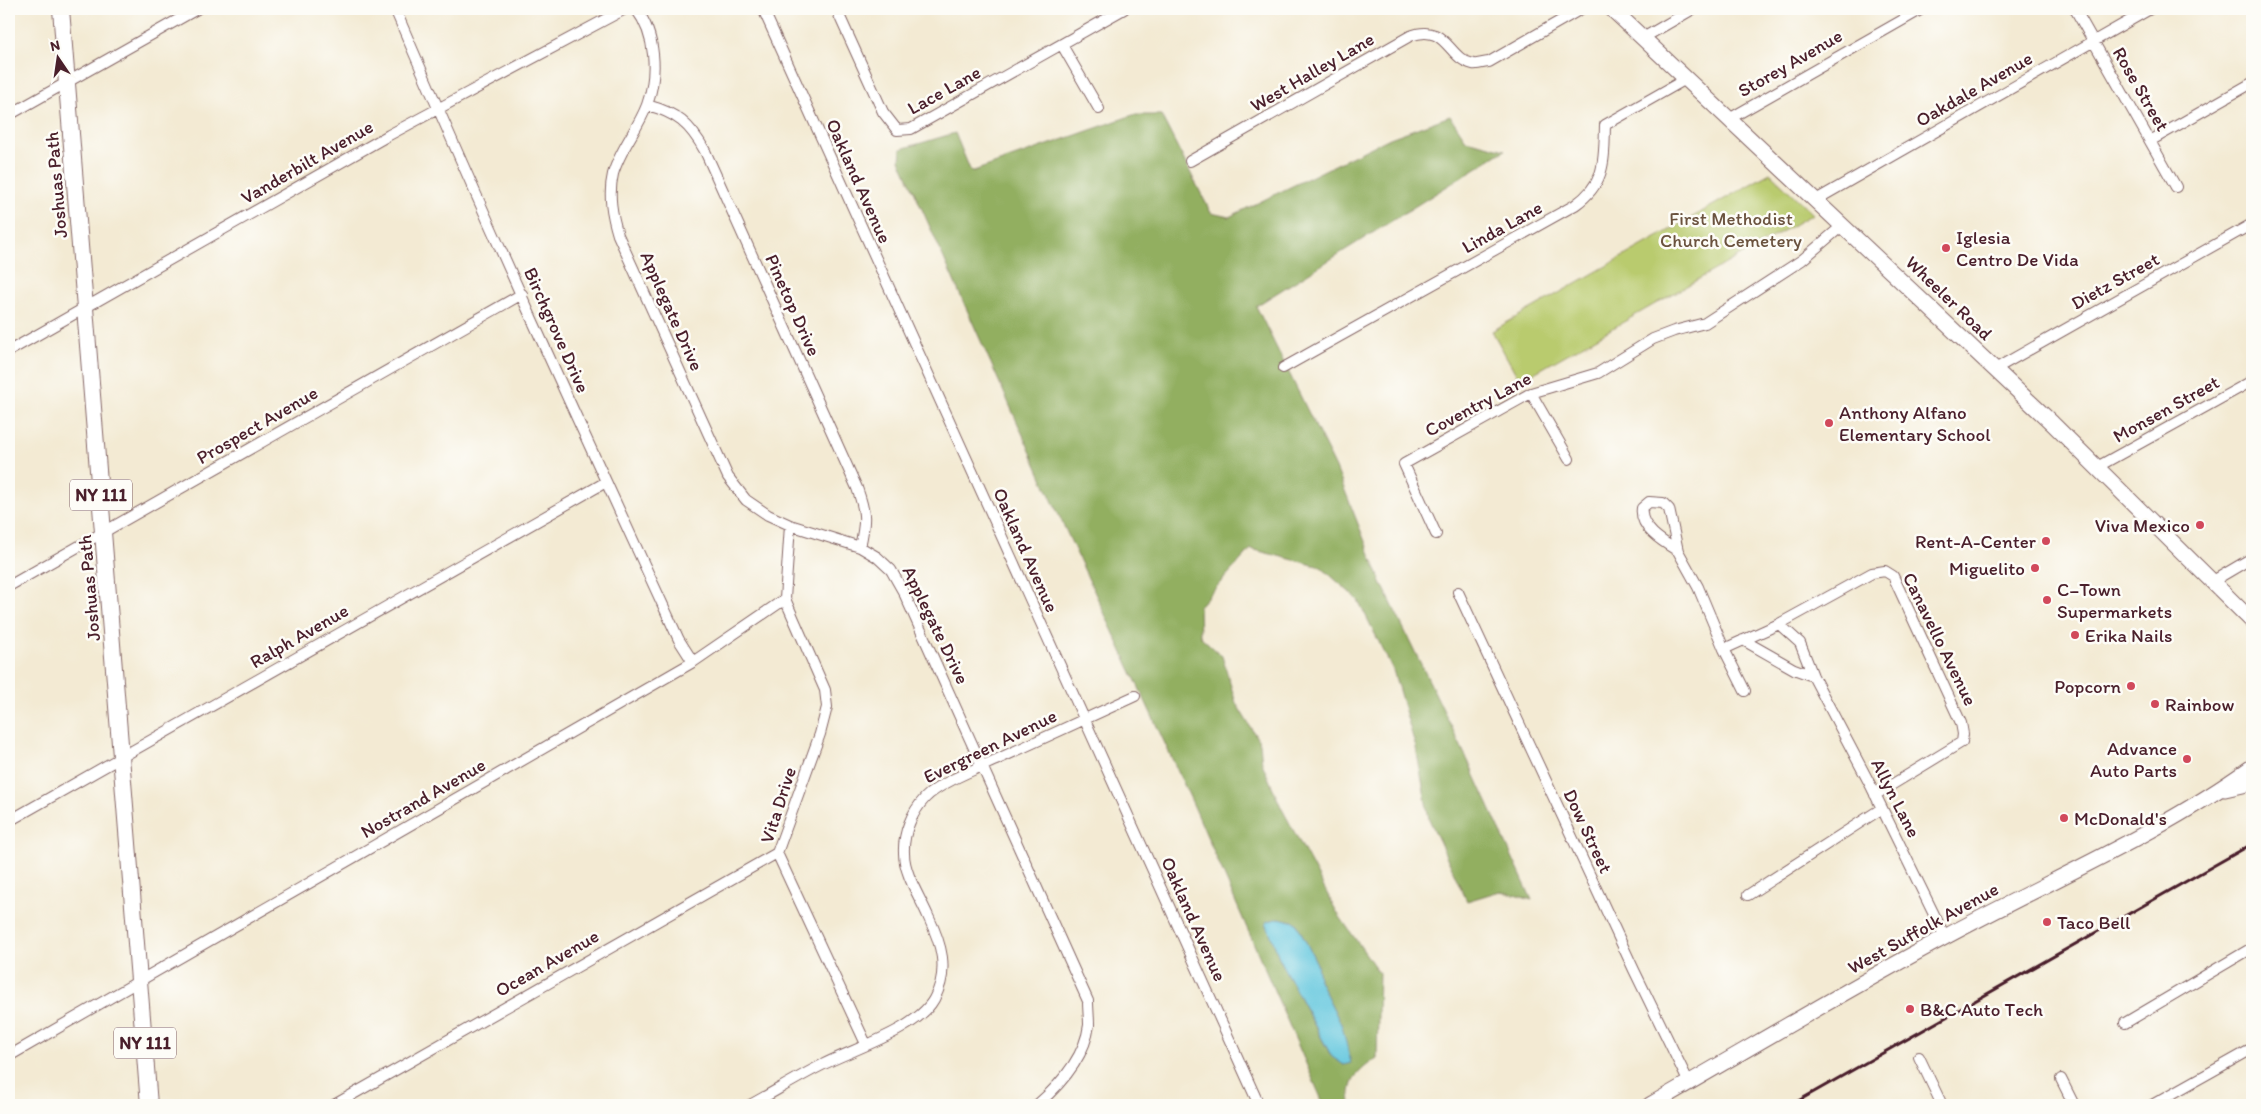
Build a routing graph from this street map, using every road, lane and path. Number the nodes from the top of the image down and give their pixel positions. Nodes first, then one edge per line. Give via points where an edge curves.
1 (61, 9) edge
2 (197, 9) edge
3 (395, 9) edge
4 (625, 9) edge
5 (636, 9) edge
6 (763, 9) edge
7 (839, 9) edge
8 (1124, 9) edge
9 (1581, 9) edge
10 (1612, 9) edge
11 (1693, 9) edge
12 (1922, 9) edge
13 (2075, 9) edge
14 (2150, 9) edge
15 (1642, 38) junction
16 (2093, 41) junction
17 (1062, 45) junction
18 (1686, 79) junction
19 (67, 82) junction
20 (2252, 83) edge
21 (647, 105) junction
22 (1099, 108) dead end
23 (438, 109) junction
24 (9, 115) edge
25 (1729, 119) junction
26 (2150, 141) junction
27 (1190, 161) dead end
28 (2176, 187) dead end
29 (1814, 201) junction
30 (2252, 224) edge
31 (1843, 225) junction
32 (522, 294) junction
33 (86, 307) junction
34 (9, 351) edge
35 (1283, 368) dead end
36 (1995, 369) junction
37 (2252, 381) edge
38 (1531, 393) junction
39 (1569, 459) dead end
40 (2097, 467) junction
41 (606, 482) junction
42 (790, 525) junction
43 (104, 532) junction
44 (1436, 534) dead end
45 (860, 547) junction
46 (1678, 551) junction
47 (2252, 558) edge
48 (2213, 581) junction
49 (9, 586) edge
50 (1458, 592) dead end
51 (785, 599) junction
52 (2252, 621) edge
53 (1779, 624) junction
54 (1743, 640) junction
55 (1724, 649) junction
56 (693, 662) junction
57 (1814, 676) junction
58 (1745, 691) dead end
59 (1135, 696) dead end
60 (1085, 720) junction
61 (122, 756) junction
62 (982, 766) junction
63 (2252, 767) edge
64 (2252, 783) edge
65 (2219, 791) junction
66 (1875, 796) junction
67 (1881, 809) junction
68 (9, 821) edge
69 (777, 853) junction
70 (1748, 895) dead end
71 (1945, 937) junction
72 (2252, 948) edge
73 (140, 981) junction
74 (2124, 1024) dead end
75 (866, 1044) junction
76 (2252, 1048) edge
77 (9, 1056) edge
78 (1919, 1057) dead end
79 (2061, 1079) dead end
80 (1689, 1083) junction
81 (150, 1105) edge
82 (334, 1105) edge
83 (750, 1105) edge
84 (1036, 1105) edge
85 (1260, 1105) edge
86 (1650, 1105) edge
87 (1942, 1105) edge
88 (2074, 1105) edge
89 (2152, 1105) edge

1 - 19 main road, Joshuas Path / NY 111
2 - 19 street
3 - 23 street, Birchgrove Drive
4 - 23 street, Vanderbilt Avenue
5 - 21 street, Applegate Drive via 650,36 653,58 653,78
6 - 60 street, Oakland Avenue
7 - 17 street, Lace Lane via 883,112 897,130 911,129
8 - 17 street, Lace Lane
9 - 27 street, West Halley Lane via 1489,62 1474,64 1438,36 1423,31 1410,36
10 - 15 main road, Wheeler Road
11 - 15 street
12 - 25 street, Storey Avenue
13 - 16 street, Rose Street
14 - 16 street, Oakdale Avenue
15 - 18 main road, Wheeler Road
16 - 26 street, Rose Street
16 - 29 street, Oakdale Avenue
17 - 22 street
18 - 25 main road, Wheeler Road
18 - 35 street, Linda Lane via 1605,125 1600,179 1590,195
19 - 24 street
19 - 33 main road, Joshuas Path / NY 111
20 - 26 street
21 - 42 street, Applegate Drive via 619,156 613,175 610,195 618,235 728,477 746,500
21 - 45 street, Pinetop Drive via 681,119 694,132 705,151 857,488 865,510
23 - 32 street, Birchgrove Drive
23 - 33 street, Vanderbilt Avenue
25 - 29 main road, Wheeler Road
26 - 28 street, Rose Street
29 - 31 main road, Wheeler Road
30 - 36 street, Dietz Street
31 - 36 main road, Wheeler Road
31 - 38 street, Coventry Lane via 1794,265 1705,323 1653,339 1598,373
32 - 41 street, Birchgrove Drive
32 - 43 street, Prospect Avenue
33 - 34 street, Vanderbilt Avenue
33 - 43 main road, Joshuas Path / NY 111
36 - 40 main road, Wheeler Road
37 - 40 street, Monsen Street
38 - 39 street
38 - 44 street, Coventry Lane via 1404,464
40 - 48 main road, Wheeler Road
41 - 56 street, Birchgrove Drive via 679,640
41 - 61 street, Ralph Avenue
42 - 45 street, Applegate Drive
42 - 51 street
43 - 49 street, Prospect Avenue
43 - 61 main road, Joshuas Path / NY 111
45 - 62 street, Applegate Drive via 891,570 904,593
46 - 46 street via 1669,509 1663,503 1649,502 1642,508 1644,520 1658,539
46 - 55 street via 1698,587
47 - 48 street
48 - 52 main road, Wheeler Road
50 - 80 street, Dow Street
51 - 56 street, Nostrand Avenue
51 - 69 street, Vita Drive via 825,690 827,708
53 - 54 street, Canavello Avenue
53 - 57 street, Allyn Lane via 1800,643
53 - 66 street, Canavello Avenue via 1872,573 1885,571 1893,576 1963,734 1962,742
54 - 55 street, Canavello Avenue
54 - 57 street via 1794,669
55 - 58 street
56 - 73 street, Nostrand Avenue
57 - 66 street, Allyn Lane
59 - 60 street, Evergreen Avenue
60 - 62 street, Evergreen Avenue
60 - 85 street, Oakland Avenue
61 - 68 street, Ralph Avenue
61 - 73 main road, Joshuas Path / NY 111
62 - 75 street, Evergreen Avenue via 926,797 913,813 906,833 904,854 908,873 937,935 944,958 942,979 934,999 920,1016 901,1029
62 - 84 street, Applegate Drive via 1088,1001 1089,1025 1080,1053 1066,1076
63 - 65 main road, West Suffolk Avenue
64 - 65 main road, West Suffolk Avenue
65 - 71 main road, West Suffolk Avenue
66 - 67 street, Allyn Lane
67 - 70 street
67 - 71 street, Allyn Lane
69 - 75 street, Vita Drive
69 - 82 street, Ocean Avenue
71 - 80 main road, West Suffolk Avenue
72 - 74 street
73 - 77 street, Nostrand Avenue
73 - 81 main road, Joshuas Path / NY 111
75 - 83 street, Evergreen Avenue
76 - 89 street
78 - 87 street
79 - 88 street
80 - 86 main road, West Suffolk Avenue

